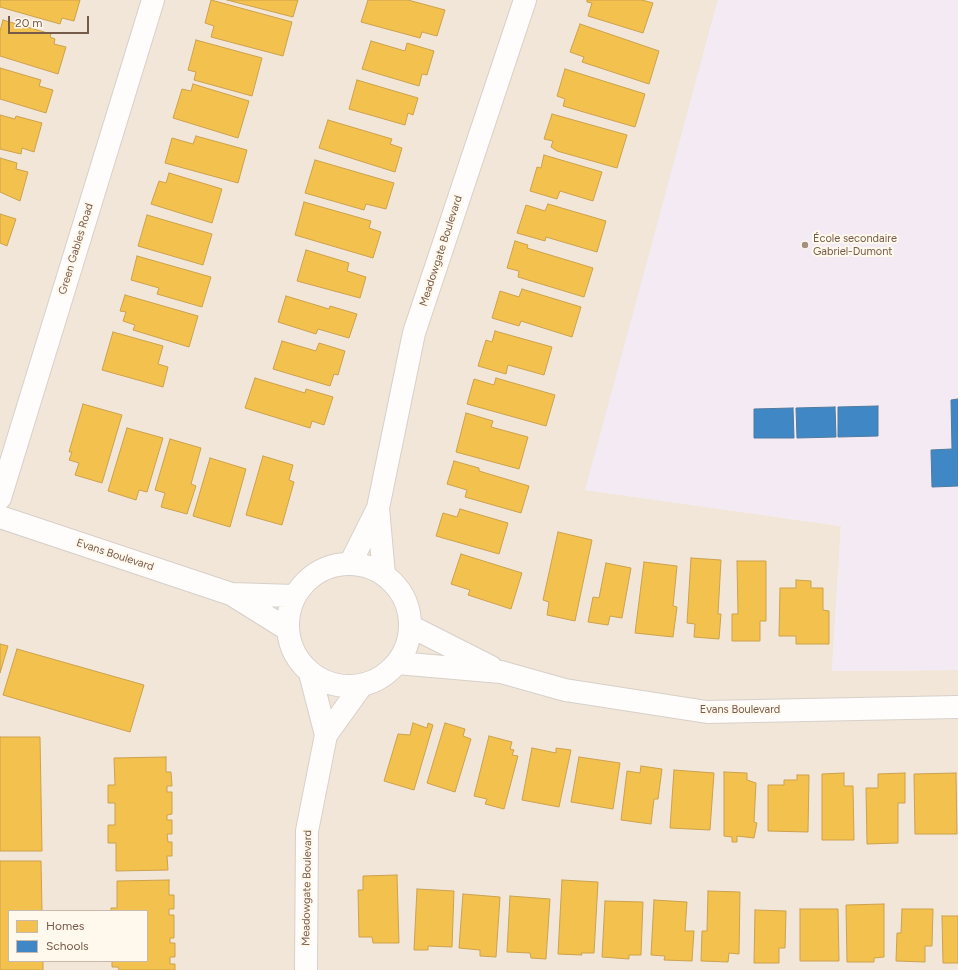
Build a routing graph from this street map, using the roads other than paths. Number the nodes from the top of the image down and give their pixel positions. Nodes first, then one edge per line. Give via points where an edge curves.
1 (153, 0) edge
2 (525, 0) edge
3 (0, 498) edge
4 (378, 508) junction
5 (0, 517) edge
6 (350, 564) junction
7 (384, 575) junction
8 (231, 594) junction
9 (294, 596) junction
10 (410, 626) junction
11 (287, 629) junction
12 (397, 663) junction
13 (501, 672) junction
14 (310, 673) junction
15 (362, 685) junction
16 (958, 707) edge
17 (326, 735) junction
18 (306, 970) edge

1 - 3 street, Green Gables Road
2 - 4 street, Meadowgate Boulevard via 414,333
4 - 6 street, Meadowgate Boulevard
4 - 7 street, Meadowgate Boulevard
5 - 8 street, Evans Boulevard
6 - 7 street via 367,566
6 - 9 street via 333,565 318,572 304,582
7 - 10 street via 398,589 407,606
8 - 9 street, Evans Boulevard
8 - 11 street, Evans Boulevard
9 - 11 street
10 - 12 street via 407,645
10 - 13 street, Evans Boulevard
11 - 14 street via 298,660
12 - 13 street, Evans Boulevard
12 - 15 street via 381,677
13 - 16 street, Evans Boulevard via 565,690 707,712
14 - 15 street via 340,686
14 - 17 street, Meadowgate Boulevard
15 - 17 street, Meadowgate Boulevard
17 - 18 street, Meadowgate Boulevard via 307,831

